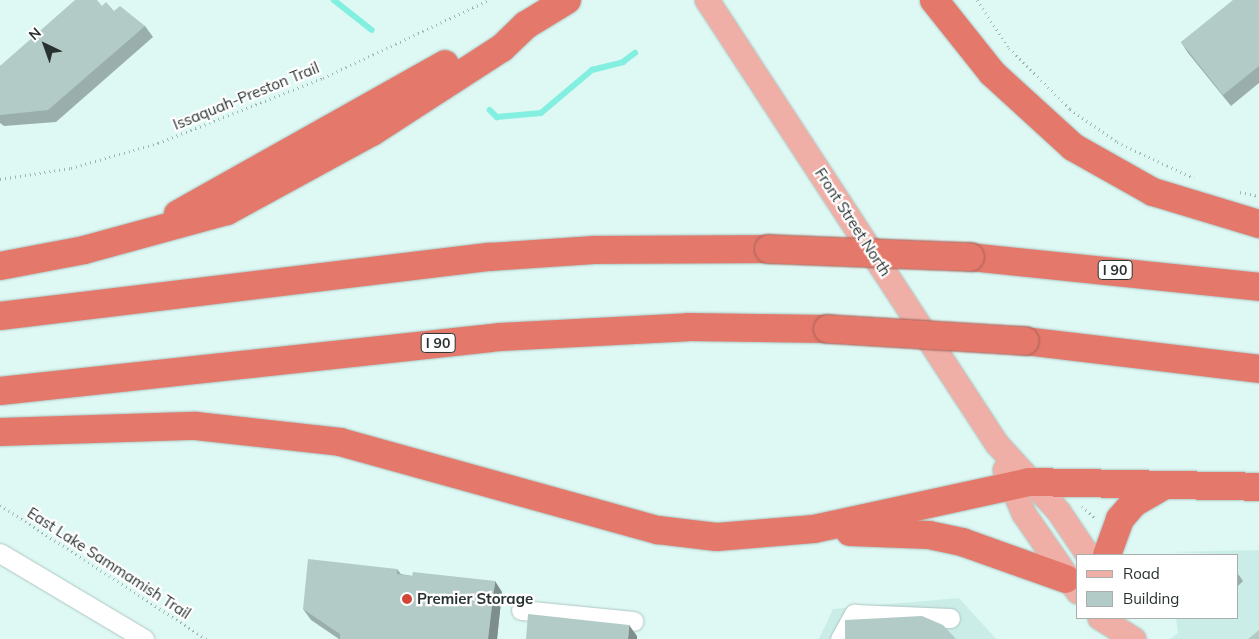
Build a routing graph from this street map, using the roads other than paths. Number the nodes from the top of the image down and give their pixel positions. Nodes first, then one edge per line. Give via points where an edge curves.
1 (707, 0) edge
2 (934, 0) edge
3 (559, 3) edge
4 (1259, 224) edge
5 (0, 266) edge
6 (1259, 287) edge
7 (0, 316) edge
8 (1259, 369) edge
9 (0, 391) edge
10 (0, 432) edge
11 (1020, 485) junction
12 (1259, 487) edge
13 (1160, 488) junction
14 (814, 529) junction
15 (0, 553) edge
16 (1087, 554) edge
17 (1107, 554) edge
18 (1072, 585) edge
19 (521, 610) dead end
20 (950, 618) dead end
21 (1102, 619) edge
22 (632, 621) dead end
23 (1131, 631) edge
24 (144, 639) edge
25 (840, 639) edge

1 - 11 main road, Front Street North via 997,444
2 - 4 highway via 992,73 1074,147 1153,192
3 - 5 highway via 526,25 502,48 313,167 227,211
6 - 7 highway, I 90, bridge via 970,257 769,249 594,250 489,257
8 - 9 highway, I 90, bridge via 1025,341 828,330 688,327 500,337
10 - 14 highway via 196,426 268,432 391,454 658,530 717,537
11 - 13 highway
11 - 14 highway
11 - 16 main road, Front Street North via 1059,512
11 - 18 main road, Front Street North
12 - 13 highway
13 - 17 highway via 1120,519
14 - 18 highway via 929,535 990,549
15 - 24 street
19 - 22 street
20 - 25 street via 854,614
21 - 23 main road

